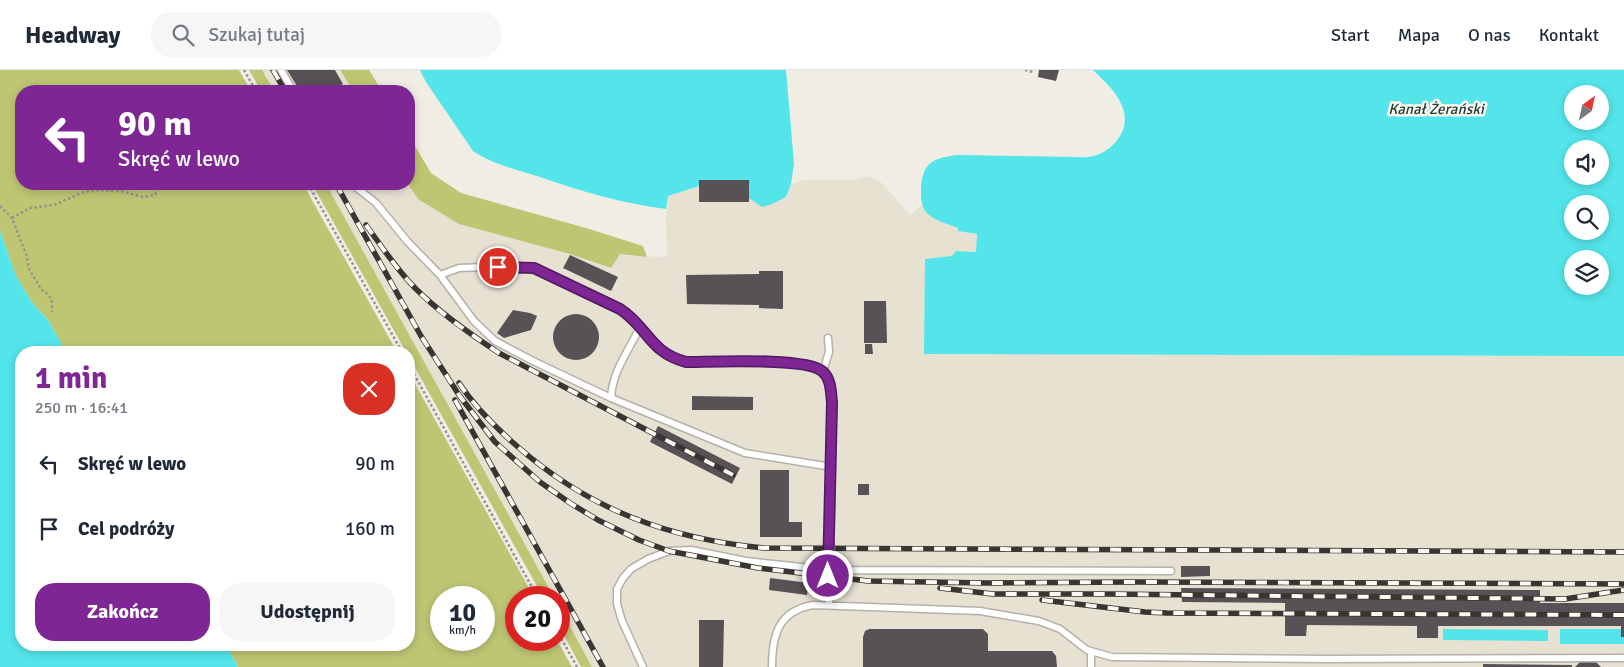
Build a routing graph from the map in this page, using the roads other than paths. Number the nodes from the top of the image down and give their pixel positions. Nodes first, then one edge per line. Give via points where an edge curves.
1 (281, 70) edge
2 (290, 85) edge
3 (360, 190) edge
4 (440, 275) junction
5 (638, 324) junction
6 (828, 338) dead end
7 (824, 371) junction
8 (611, 398) junction
9 (832, 467) junction
10 (829, 570) junction
11 (1171, 570) dead end
12 (829, 605) junction
13 (1091, 652) junction
14 (1624, 658) edge
15 (643, 667) edge
16 (772, 667) edge
17 (1091, 667) edge

1 - 2 lane
3 - 4 lane via 376,203
4 - 5 lane via 459,268 534,268 620,309
4 - 8 lane via 474,321 495,341
5 - 7 lane via 658,349 686,362 794,362
5 - 8 lane via 638,331 615,374
6 - 7 lane
7 - 9 lane via 830,384 832,403
8 - 9 lane via 745,453
9 - 10 lane
10 - 11 lane
10 - 12 lane
10 - 15 lane via 746,561 691,550 669,551 648,559 631,569 617,589 622,621
12 - 13 lane via 980,611 1039,621 1060,629
12 - 16 lane via 803,606 782,621 773,640
13 - 14 lane via 1140,658
13 - 17 lane

